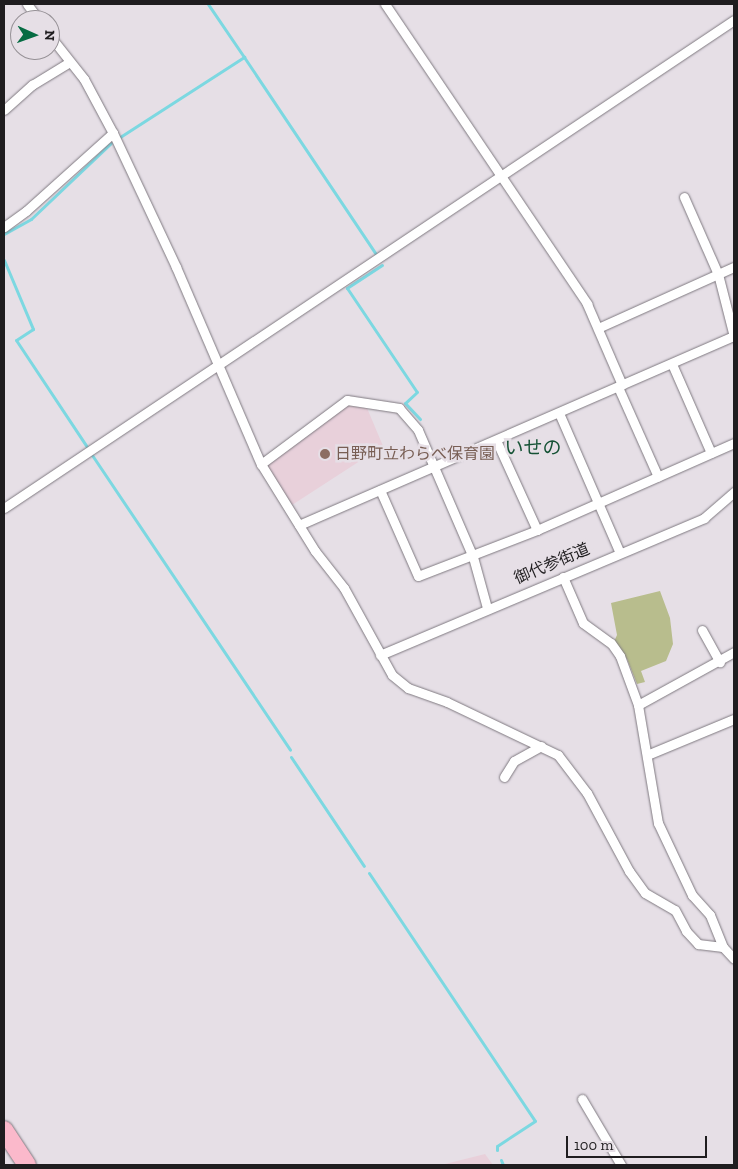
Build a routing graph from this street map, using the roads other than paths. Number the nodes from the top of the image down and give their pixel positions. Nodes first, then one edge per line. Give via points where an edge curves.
1 (385, 4) edge
2 (734, 20) edge
3 (60, 50) edge
4 (68, 62) junction
5 (4, 110) edge
6 (113, 133) junction
7 (502, 176) junction
8 (684, 198) dead end
9 (4, 227) edge
10 (734, 266) edge
11 (718, 274) junction
12 (598, 328) junction
13 (734, 337) edge
14 (672, 364) junction
15 (217, 367) junction
16 (620, 386) junction
17 (559, 413) junction
18 (496, 440) junction
19 (734, 443) edge
20 (710, 453) junction
21 (261, 464) junction
22 (433, 466) junction
23 (658, 477) junction
24 (380, 490) junction
25 (734, 492) edge
26 (598, 502) junction
27 (4, 508) edge
28 (299, 525) junction
29 (537, 530) junction
30 (619, 551) junction
31 (473, 557) junction
32 (563, 577) junction
33 (487, 608) junction
34 (702, 630) dead end
35 (734, 652) edge
36 (379, 654) junction
37 (720, 662) junction
38 (638, 706) junction
39 (734, 719) edge
40 (541, 746) junction
41 (647, 755) junction
42 (504, 777) dead end
43 (723, 947) junction
44 (734, 959) edge
45 (582, 1099) dead end
46 (4, 1130) edge
47 (27, 1165) edge
48 (620, 1165) edge

1 - 7 street
2 - 7 street
3 - 4 street
4 - 5 street via 32,85
4 - 6 street via 84,79
6 - 9 street
6 - 15 street via 176,267
7 - 12 street via 587,304
7 - 15 street
8 - 11 street
10 - 11 street
11 - 12 street
11 - 13 street
12 - 16 street
13 - 14 street
14 - 16 street
14 - 20 street
15 - 21 street
15 - 27 street
16 - 17 street
16 - 23 street
17 - 18 street
17 - 26 street
18 - 22 street
18 - 29 street
19 - 20 street
20 - 23 street
21 - 22 street via 347,400 399,408 418,430
21 - 28 street
22 - 24 street
22 - 31 street
23 - 26 street
24 - 28 street
24 - 31 street via 418,576
25 - 30 street, 御代参街道 via 704,518
26 - 29 street
26 - 30 street
28 - 36 street via 344,588
29 - 31 street
30 - 32 street, 御代参街道
31 - 33 street
32 - 33 street, 御代参街道
32 - 38 street via 582,623 611,643 620,656
33 - 36 street, 御代参街道
34 - 37 street
35 - 37 street
36 - 40 street via 392,675 408,688 447,702
37 - 38 street
38 - 41 street
39 - 41 street
40 - 42 street via 514,761
40 - 43 street via 558,755 587,793 629,871 645,893 675,910 686,931 698,944
41 - 43 street via 658,824 692,895 710,915
43 - 44 street
45 - 48 street
46 - 47 highway

